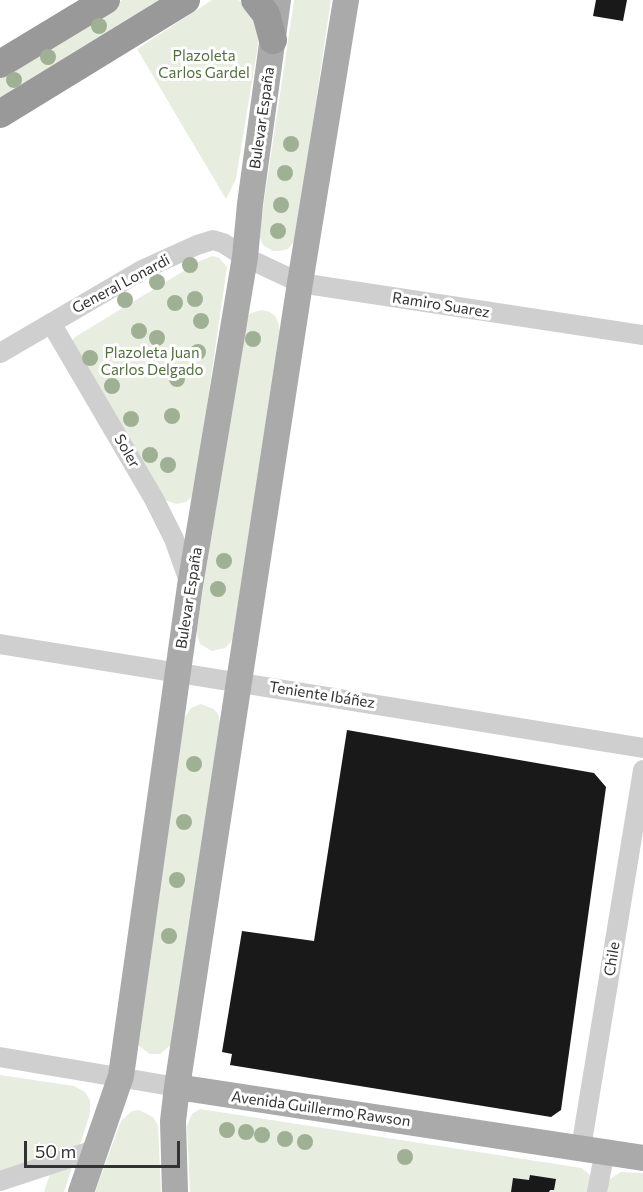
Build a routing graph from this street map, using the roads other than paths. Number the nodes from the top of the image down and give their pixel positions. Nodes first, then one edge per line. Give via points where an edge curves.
1 (106, 0) edge
2 (186, 0) edge
3 (255, 0) edge
4 (278, 0) edge
5 (346, 0) edge
6 (273, 40) junction
7 (0, 64) edge
8 (0, 114) edge
9 (244, 257) junction
10 (300, 283) junction
11 (51, 323) junction
12 (643, 336) edge
13 (0, 353) edge
14 (190, 586) junction
15 (0, 644) edge
16 (178, 673) junction
17 (238, 681) junction
18 (643, 748) edge
19 (643, 770) edge
20 (0, 1057) edge
21 (121, 1076) junction
22 (177, 1087) junction
23 (97, 1149) junction
24 (593, 1149) junction
25 (643, 1158) edge
26 (0, 1181) edge
27 (81, 1192) edge
28 (175, 1192) edge
29 (597, 1192) edge

1 - 7 highway
2 - 8 highway
3 - 6 highway via 266,14
4 - 6 main road, Bulevar España
5 - 10 main road
6 - 9 main road, Bulevar España
9 - 10 street, Ramiro Suarez
9 - 11 street, General Lonardi via 213,240 197,245 144,269
9 - 14 main road, Bulevar España
10 - 12 street, Ramiro Suarez
10 - 17 main road
11 - 13 street, General Lonardi
11 - 14 street, Soler via 154,500 174,539
14 - 16 main road, Bulevar España
15 - 16 street, Teniente Ibáñez
16 - 17 street, Teniente Ibáñez
16 - 21 main road, Bulevar España
17 - 18 street, Teniente Ibáñez
17 - 22 main road
19 - 24 street, Chile
20 - 21 street, Avenida Guillermo Rawson
21 - 22 street, Avenida Guillermo Rawson
21 - 23 main road, Bulevar España
22 - 24 main road, Avenida Guillermo Rawson
22 - 28 main road via 173,1121
23 - 26 street
23 - 27 main road, Bulevar España
24 - 25 main road, Avenida Guillermo Rawson
24 - 29 street, Chile

